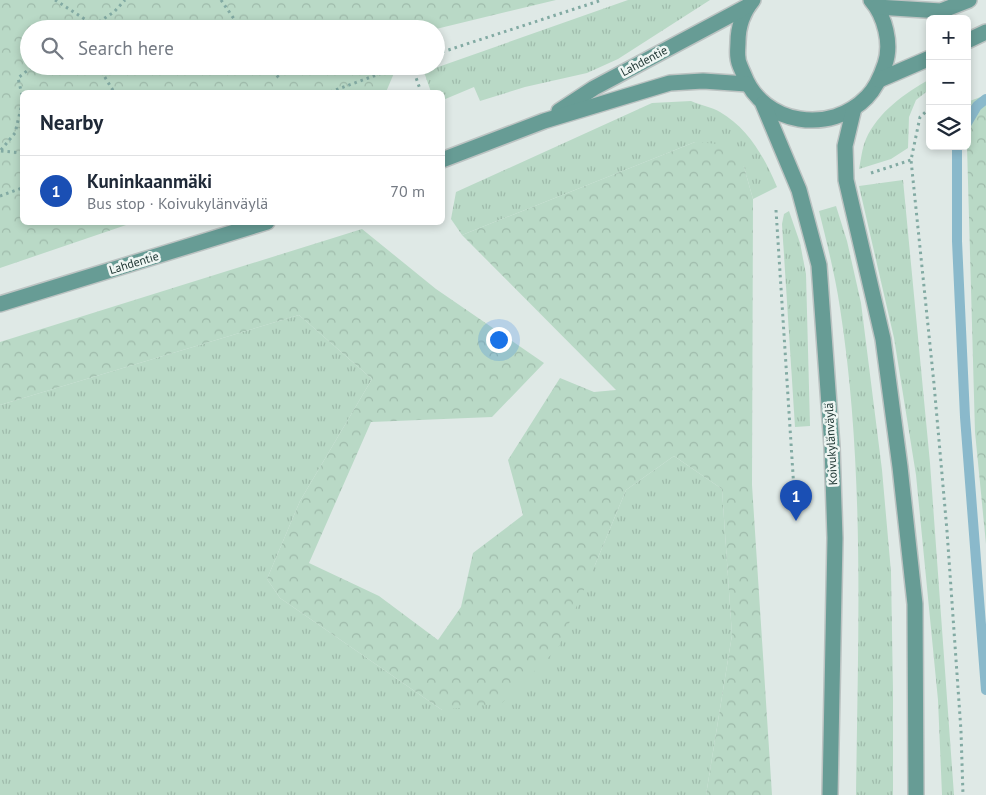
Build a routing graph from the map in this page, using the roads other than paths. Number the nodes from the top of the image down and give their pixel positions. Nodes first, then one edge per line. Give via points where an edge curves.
1 (969, 0) edge
2 (750, 3) edge
3 (874, 4) edge
4 (986, 32) edge
5 (971, 39) edge
6 (926, 60) edge
7 (879, 80) junction
8 (747, 84) junction
9 (763, 104) junction
10 (854, 108) junction
11 (544, 121) junction
12 (445, 159) edge
13 (257, 225) edge
14 (0, 304) edge
15 (830, 795) edge
16 (916, 795) edge

1 - 3 main road via 940,11
2 - 8 main road via 738,31 738,59
2 - 11 main road, Lahdentie via 594,88
3 - 7 main road via 886,30 887,58
4 - 5 main road
6 - 7 main road
7 - 10 main road via 868,97
8 - 9 main road
8 - 11 main road, Lahdentie via 670,83
9 - 10 main road via 789,118 814,121 834,118
9 - 15 main road, Koivukylänväylä via 799,190 819,265 835,538
10 - 16 main road via 845,146 846,180 883,339 915,604
11 - 12 main road, Lahdentie
13 - 14 main road, Lahdentie

